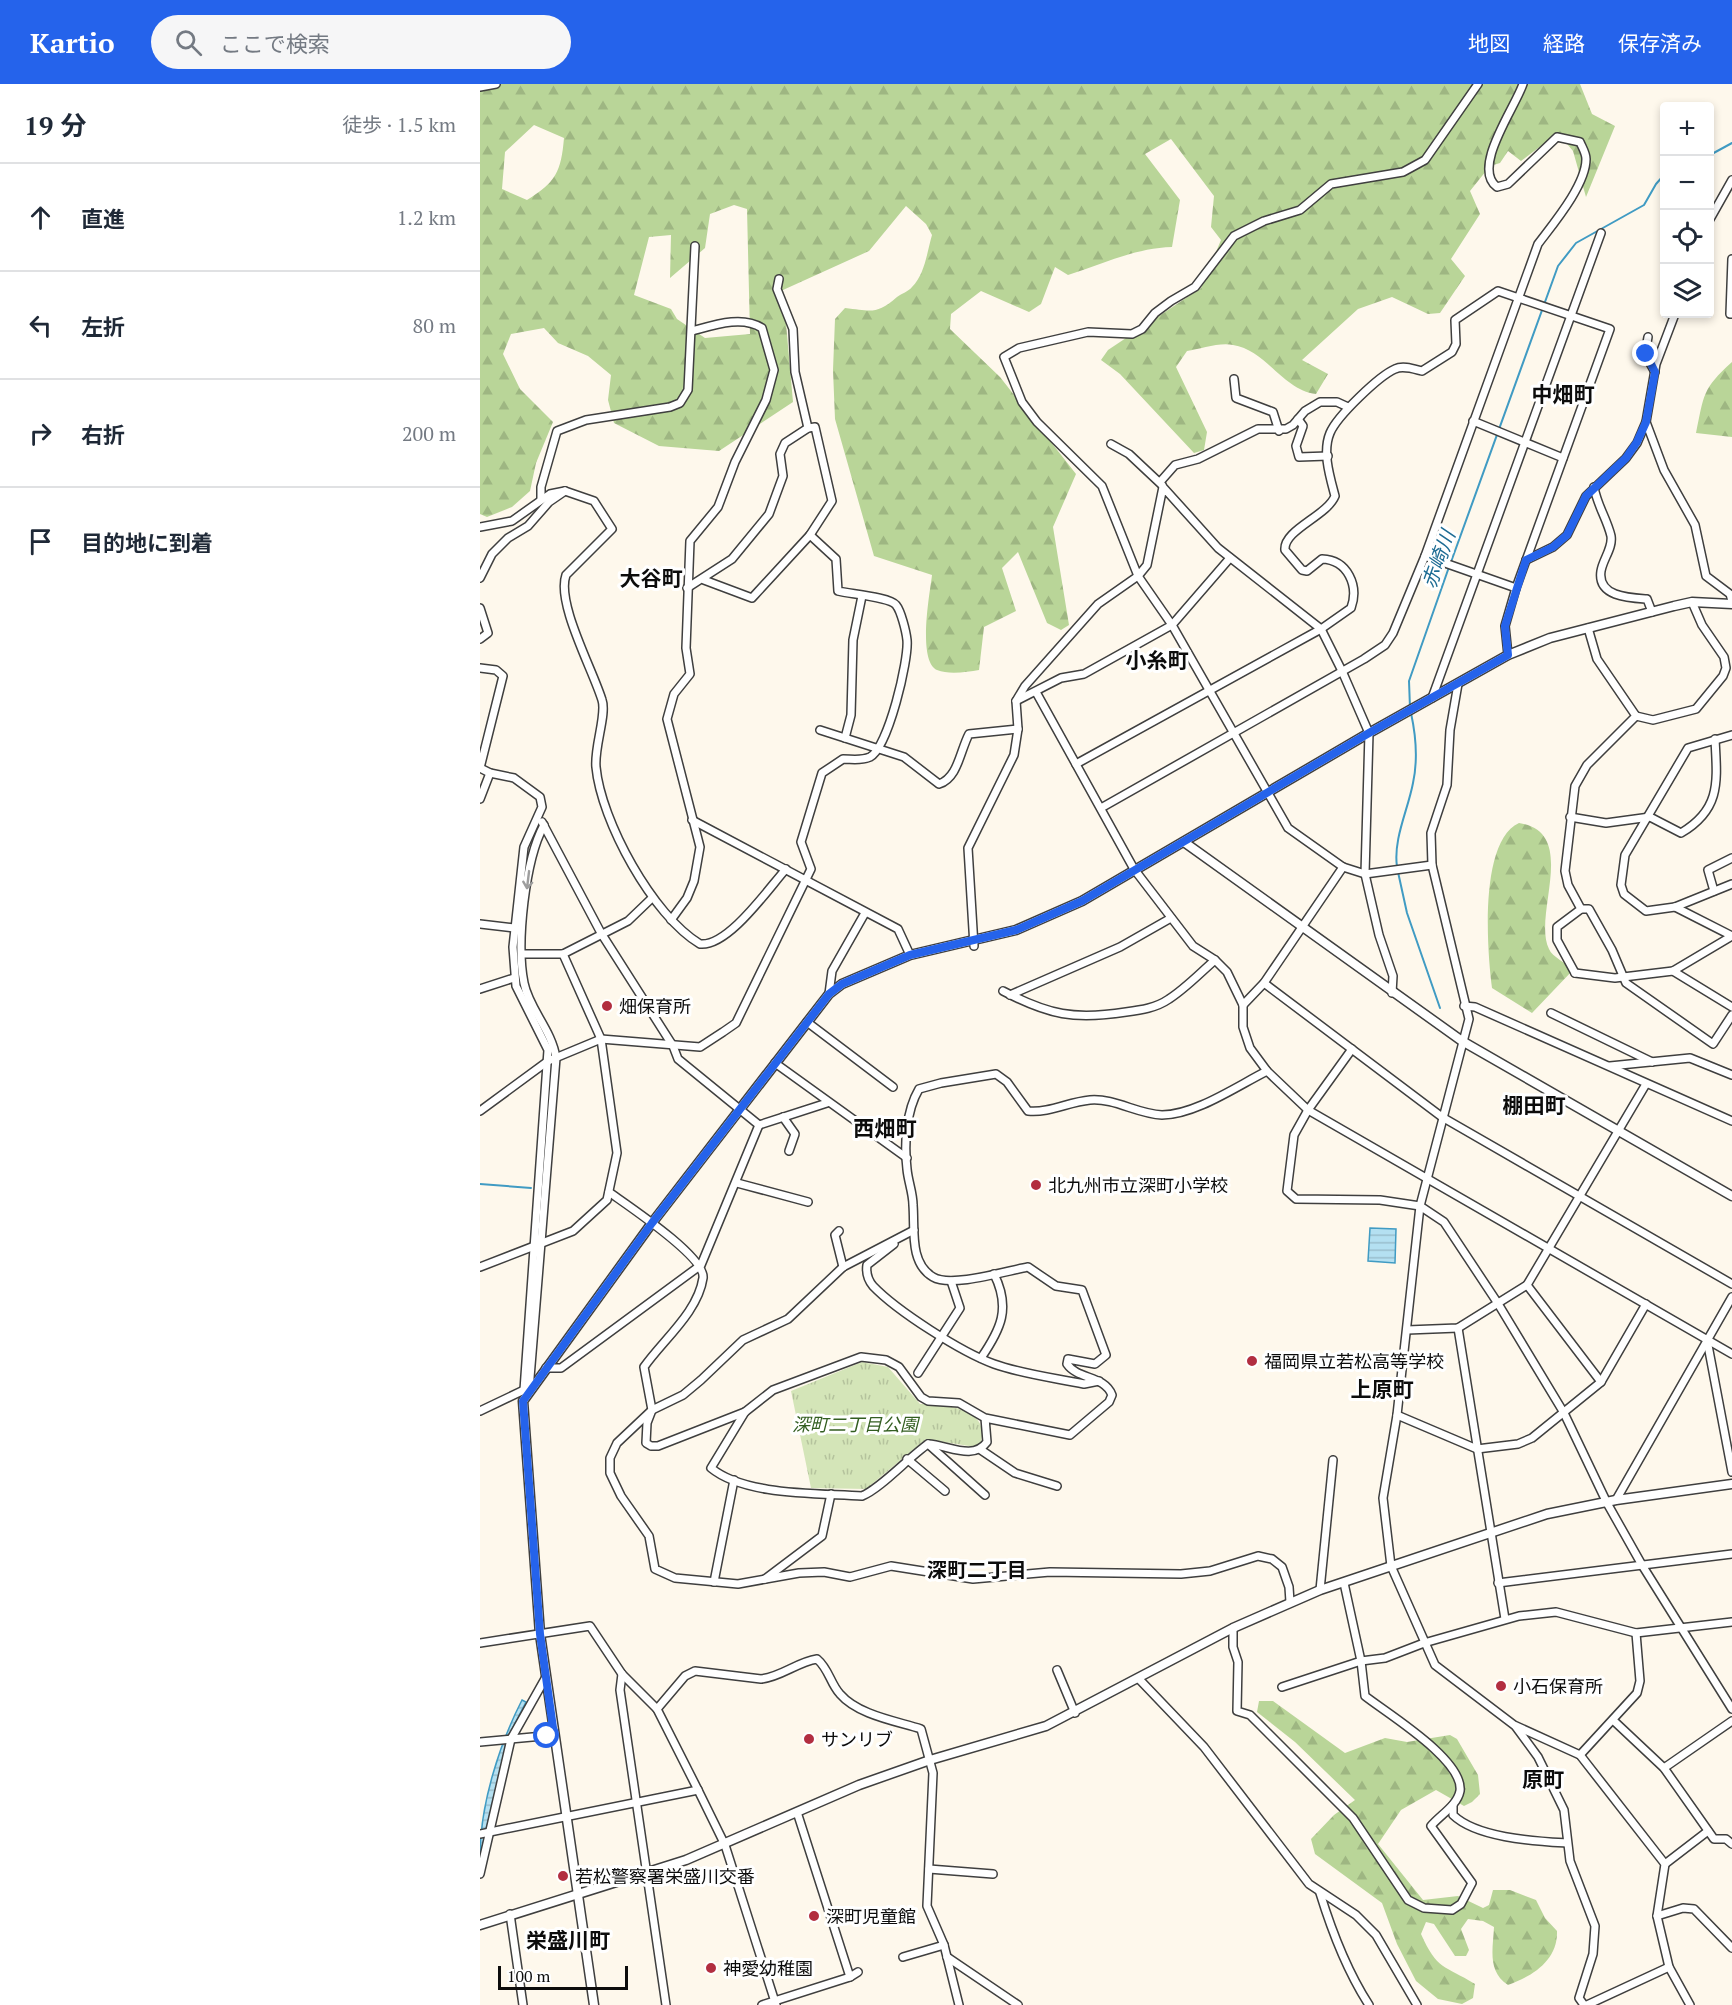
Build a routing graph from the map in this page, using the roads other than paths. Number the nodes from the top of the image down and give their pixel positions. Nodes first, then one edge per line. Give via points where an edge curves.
1 (496, 84) edge
2 (1478, 84) edge
3 (1523, 84) edge
4 (480, 87) edge
5 (1732, 180) edge
6 (1714, 212) edge
7 (1601, 233) dead end
8 (695, 246) dead end
9 (1732, 259) edge
10 (779, 279) dead end
11 (1519, 297) junction
12 (1571, 314) junction
13 (1732, 314) edge
14 (1674, 318) edge
15 (692, 331) junction
16 (1648, 337) dead end
17 (1655, 372) junction
18 (1234, 379) dead end
19 (1348, 407) junction
20 (1298, 419) junction
21 (1473, 421) junction
22 (1646, 422) junction
23 (808, 428) junction
24 (1280, 431) junction
25 (1525, 442) junction
26 (1111, 444) dead end
27 (1328, 456) junction
28 (1563, 458) junction
29 (1161, 485) junction
30 (1594, 487) junction
31 (565, 491) junction
32 (541, 499) junction
33 (480, 527) edge
34 (810, 536) junction
35 (1425, 556) junction
36 (1230, 558) junction
37 (1526, 560) junction
38 (1477, 574) junction
39 (1138, 576) junction
40 (480, 578) edge
41 (704, 580) junction
42 (687, 588) junction
43 (1516, 588) junction
44 (862, 596) junction
45 (1692, 602) junction
46 (1732, 602) edge
47 (480, 608) edge
48 (1652, 612) junction
49 (1172, 625) junction
50 (1588, 627) junction
51 (1321, 629) junction
52 (480, 639) edge
53 (1508, 655) junction
54 (480, 668) edge
55 (1342, 671) junction
56 (1458, 684) junction
57 (1210, 691) junction
58 (1036, 692) junction
59 (1432, 698) junction
60 (1016, 701) junction
61 (1636, 716) junction
62 (1018, 729) junction
63 (820, 730) dead end
64 (1234, 733) junction
65 (1369, 733) junction
66 (1732, 735) edge
67 (845, 738) junction
68 (1715, 739) junction
69 (878, 749) junction
70 (1076, 764) junction
71 (480, 768) edge
72 (490, 773) junction
73 (1268, 792) junction
74 (480, 800) edge
75 (1101, 808) junction
76 (538, 816) junction
77 (1570, 817) junction
78 (1650, 817) junction
79 (692, 820) junction
80 (544, 825) junction
81 (1184, 842) junction
82 (1732, 858) edge
83 (1432, 865) junction
84 (1343, 867) junction
85 (786, 869) junction
86 (1134, 869) junction
87 (1365, 874) junction
88 (807, 880) junction
89 (1732, 884) edge
90 (1714, 891) junction
91 (652, 898) junction
92 (1676, 907) junction
93 (1581, 909) junction
94 (865, 913) junction
95 (1171, 918) junction
96 (671, 920) junction
97 (480, 924) edge
98 (514, 928) junction
99 (1303, 928) junction
100 (601, 933) junction
101 (1732, 936) edge
102 (974, 943) junction
103 (522, 954) junction
104 (563, 954) junction
105 (910, 955) junction
106 (1215, 960) junction
107 (1673, 971) junction
108 (514, 978) junction
109 (1622, 978) junction
110 (1264, 983) junction
111 (480, 988) edge
112 (1003, 991) dead end
113 (1392, 993) junction
114 (829, 994) junction
115 (1010, 995) junction
116 (1243, 1005) junction
117 (1464, 1006) junction
118 (1732, 1006) edge
119 (1551, 1012) dead end
120 (1732, 1015) edge
121 (807, 1022) junction
122 (601, 1039) junction
123 (1462, 1041) junction
124 (673, 1046) junction
125 (1352, 1049) junction
126 (556, 1058) junction
127 (548, 1061) junction
128 (775, 1063) junction
129 (1654, 1063) junction
130 (1608, 1066) junction
131 (1267, 1071) junction
132 (1732, 1075) edge
133 (1646, 1084) junction
134 (893, 1087) dead end
135 (827, 1103) junction
136 (741, 1108) junction
137 (1308, 1110) junction
138 (480, 1111) edge
139 (783, 1117) junction
140 (1442, 1117) junction
141 (1732, 1120) edge
142 (759, 1125) junction
143 (1616, 1130) junction
144 (789, 1152) dead end
145 (906, 1158) junction
146 (1426, 1177) junction
147 (737, 1183) junction
148 (609, 1192) junction
149 (1578, 1196) junction
150 (1732, 1197) edge
151 (808, 1202) dead end
152 (1420, 1206) junction
153 (652, 1223) junction
154 (839, 1230) dead end
155 (914, 1230) junction
156 (899, 1238) junction
157 (539, 1244) junction
158 (1548, 1248) junction
159 (701, 1265) junction
160 (480, 1267) edge
161 (843, 1267) junction
162 (994, 1274) junction
163 (951, 1281) junction
164 (1732, 1284) edge
165 (1527, 1285) junction
166 (1732, 1297) edge
167 (1497, 1302) junction
168 (1646, 1304) junction
169 (1458, 1328) junction
170 (1407, 1330) junction
171 (943, 1336) junction
172 (1707, 1340) junction
173 (1732, 1354) edge
174 (981, 1358) junction
175 (546, 1368) junction
176 (918, 1373) dead end
177 (1099, 1381) junction
178 (1601, 1382) junction
179 (526, 1390) junction
180 (652, 1410) junction
181 (480, 1411) edge
182 (745, 1412) junction
183 (1564, 1413) junction
184 (1397, 1415) junction
185 (985, 1418) junction
186 (928, 1444) junction
187 (1478, 1449) junction
188 (981, 1450) junction
189 (907, 1459) junction
190 (1333, 1460) dead end
191 (1732, 1472) edge
192 (734, 1480) junction
193 (1732, 1484) edge
194 (1057, 1486) dead end
195 (945, 1491) dead end
196 (831, 1494) junction
197 (985, 1495) dead end
198 (1611, 1501) junction
199 (1491, 1531) junction
200 (1732, 1554) edge
201 (1642, 1565) junction
202 (1391, 1566) junction
203 (714, 1582) junction
204 (762, 1582) junction
205 (1344, 1583) junction
206 (1498, 1583) junction
207 (1320, 1590) junction
208 (1290, 1602) junction
209 (1505, 1619) junction
210 (1732, 1622) edge
211 (1233, 1628) junction
212 (1682, 1629) junction
213 (1636, 1633) junction
214 (540, 1634) junction
215 (480, 1643) edge
216 (1424, 1643) junction
217 (1361, 1661) junction
218 (1057, 1670) dead end
219 (622, 1674) junction
220 (546, 1677) junction
221 (1139, 1679) junction
222 (1282, 1687) dead end
223 (657, 1709) junction
224 (1732, 1709) edge
225 (1075, 1713) junction
226 (1614, 1721) junction
227 (1732, 1721) edge
228 (1514, 1725) junction
229 (554, 1735) junction
230 (511, 1739) junction
231 (480, 1742) edge
232 (1580, 1755) junction
233 (930, 1760) junction
234 (1664, 1768) junction
235 (698, 1790) junction
236 (636, 1803) junction
237 (1453, 1805) junction
238 (797, 1812) junction
239 (567, 1817) junction
240 (1708, 1831) junction
241 (480, 1834) edge
242 (489, 1834) junction
243 (1566, 1843) junction
244 (1732, 1844) edge
245 (725, 1845) junction
246 (1665, 1864) junction
247 (929, 1869) junction
248 (646, 1870) junction
249 (480, 1874) edge
250 (993, 1874) dead end
251 (579, 1892) junction
252 (1320, 1893) junction
253 (510, 1914) junction
254 (1658, 1916) junction
255 (480, 1924) edge
256 (944, 1945) junction
257 (1732, 1948) edge
258 (903, 1957) dead end
259 (947, 1958) junction
260 (1668, 1967) junction
261 (858, 1972) dead end
262 (850, 1977) junction
263 (775, 2004) edge
264 (524, 2005) edge
265 (594, 2005) edge
266 (666, 2005) edge
267 (762, 2005) edge
268 (959, 2005) edge
269 (1018, 2005) edge
270 (1369, 2005) edge
271 (1417, 2005) edge
272 (1586, 2005) edge
273 (1690, 2005) edge

1 - 4 street
2 - 39 street via 1417,167 1331,184 1300,210 1234,236 1201,282 1132,334 1078,334 1019,348 1004,357 1022,402 1037,422 1102,486
3 - 11 street via 1489,158 1490,182 1497,187 1508,184 1557,137 1580,142 1586,157 1567,203 1538,244
5 - 6 street
7 - 12 street
8 - 15 street
9 - 13 street
10 - 23 street via 777,289 793,329 795,372
11 - 12 street
11 - 19 street via 1498,291 1455,320 1456,344 1446,358 1422,371 1396,368
11 - 21 street
12 - 25 street
12 - 28 street via 1610,329
14 - 17 street
15 - 32 street via 688,390 680,403 658,411 586,420 557,431
15 - 42 street via 718,324 752,322 762,328 774,370 766,400 717,507 690,541
16 - 17 street via 1646,354
17 - 22 street
18 - 24 street via 1236,398 1273,412
19 - 20 street via 1320,402
19 - 27 street via 1330,432
20 - 24 street
20 - 27 street via 1303,426 1296,446 1299,457
21 - 25 street
21 - 35 street
22 - 30 street via 1626,458
22 - 46 street via 1664,470 1695,525 1706,576 1730,594
23 - 34 street via 815,427 832,501
23 - 41 street via 785,443 780,454 783,476 770,514 732,559
24 - 29 street via 1258,429 1198,459 1174,465
25 - 28 street
25 - 38 street
26 - 29 street via 1129,454
27 - 51 street via 1333,503 1284,544 1298,568 1306,571 1322,559 1330,560 1351,578 1351,608
28 - 37 street
29 - 36 street
29 - 39 street via 1148,565
30 - 37 street via 1567,535
30 - 48 street via 1611,534 1600,573 1603,583 1624,598 1647,598
31 - 32 street
31 - 40 street via 492,554
31 - 91 street via 594,501 612,529 566,575 563,584 567,609 603,704 595,748 603,799
32 - 33 street via 512,521
34 - 41 street via 752,598
34 - 44 street via 836,559 838,591
35 - 38 street
35 - 55 street via 1385,645
36 - 49 street
36 - 51 street
37 - 43 street
38 - 43 street
38 - 59 street
39 - 49 street
39 - 60 street via 1098,604
41 - 42 street
42 - 79 street via 686,648 690,674 674,694 667,719
43 - 53 street via 1505,626
44 - 67 street via 853,640 851,715
44 - 69 street via 890,600 897,605 907,640 895,709
45 - 46 street
45 - 48 street
45 - 61 street via 1724,657 1723,676 1696,709 1653,720
47 - 52 street via 488,633
48 - 50 street
49 - 57 street
49 - 58 street via 1084,674 1060,678
50 - 53 street
50 - 61 street via 1597,660
51 - 55 street
51 - 57 street
53 - 56 street
54 - 71 street via 496,670 503,676
55 - 64 street
55 - 65 street
56 - 59 street
56 - 83 street via 1447,785 1431,833
57 - 64 street
57 - 70 street
58 - 60 street
58 - 70 street
59 - 65 street
60 - 62 street
61 - 77 street via 1580,772
62 - 69 street via 969,734 954,774 939,784 904,757
62 - 102 street via 1014,755 968,849
63 - 67 street
64 - 73 street
64 - 75 street
65 - 73 street
65 - 87 street
66 - 68 street
67 - 69 street
68 - 78 street via 1688,748
68 - 78 street via 1717,788 1698,823 1681,832
69 - 88 street via 858,760 843,759 822,773 801,842 812,869
70 - 75 street
71 - 72 street
72 - 74 street
72 - 76 street via 514,778 540,797 542,807
73 - 81 street
73 - 84 street via 1288,828
75 - 86 street
76 - 80 street
76 - 98 street via 524,847
77 - 78 street via 1606,823
77 - 93 street via 1565,871
78 - 92 street via 1625,855 1621,885 1624,894 1646,911
79 - 85 street
79 - 96 street via 700,848 698,864 687,898
80 - 100 street
80 -> 103 street via 534,843 528,874
81 - 86 street
81 - 99 street
82 - 90 street via 1708,870
83 - 87 street
83 - 117 street
84 - 87 street
84 - 99 street
85 - 88 street
85 - 96 street via 741,920 715,942 700,944
86 - 95 street
86 - 102 street via 1047,918
87 - 113 street via 1393,976
88 - 94 street
88 - 124 street via 736,1023 700,1047
89 - 90 street
90 - 92 street
91 - 96 street
91 - 100 street via 628,921
92 - 101 street
93 - 109 street via 1589,909 1612,950
93 - 109 street via 1557,927 1557,940 1574,975
94 - 105 street via 898,929
94 - 114 street via 832,971
95 - 106 street via 1193,946
95 - 115 street via 1120,947
97 - 98 street
98 - 108 street
99 - 110 street
99 - 113 street
100 - 104 street
100 - 124 street
101 - 107 street
102 - 105 street
103 - 104 street
103 - 126 street via 524,984 554,1044
104 - 122 street
105 - 114 street via 842,984
106 - 115 street via 1168,1000 1150,1009 1090,1018 1068,1016
106 - 116 street via 1227,972
107 - 109 street
107 - 118 street
108 - 111 street
108 - 127 street via 548,1050
109 - 120 street via 1713,1044
110 - 116 street
110 - 125 street
112 - 115 street
113 - 123 street
114 - 121 street
116 - 131 street via 1243,1026 1250,1048
117 - 123 street via 1469,1019
117 - 130 street via 1475,1007
119 - 129 street
121 - 128 street
121 - 134 street
122 - 124 street
122 - 126 street
122 - 148 street via 616,1153
123 - 140 street
123 - 143 street
124 - 136 street via 678,1059
125 - 137 street
125 - 140 street
126 - 127 street
126 - 157 street
127 - 138 street
127 - 157 street
128 - 135 street
128 - 136 street
129 - 130 street
129 - 132 street via 1690,1058
130 - 133 street
131 - 137 street
131 - 145 street via 1192,1109 1161,1115 1107,1100 1089,1100 1043,1112 1028,1111 1007,1082 996,1074 941,1083 919,1089 910,1103
133 - 141 street
133 - 143 street
135 - 139 street
135 - 145 street
136 - 142 street
136 - 153 street
137 - 146 street
137 - 152 street via 1294,1136 1287,1191 1290,1197 1380,1200
139 - 142 street
139 - 144 street via 795,1134
140 - 146 street
140 - 149 street
142 - 147 street
143 - 149 street
143 - 150 street
145 - 155 street
146 - 152 street
146 - 158 street
147 - 151 street
147 - 159 street
148 - 153 street
148 - 157 street via 607,1200 573,1231
149 - 158 street
149 - 164 street
152 - 167 street via 1444,1222
152 - 170 street
153 - 159 street
153 - 175 street
154 - 161 street via 835,1235
155 - 156 street
155 - 163 street via 921,1266 932,1277
156 - 161 street
156 - 171 street via 867,1265 866,1271 872,1284 896,1305
157 - 160 street
157 - 179 street
158 - 165 street
158 - 168 street
159 - 175 street via 561,1368
159 - 180 street via 704,1277 697,1295 644,1367
161 - 180 street via 788,1319 743,1340 683,1395
162 - 163 street
162 - 174 street via 1004,1308 997,1334
162 - 177 street via 1033,1268 1048,1282 1082,1290 1106,1355 1095,1364 1068,1359 1067,1364
163 - 171 street via 960,1308
165 - 167 street
165 - 178 street
166 - 172 street
167 - 169 street
167 - 183 street
168 - 172 street
168 - 178 street
169 - 170 street
169 - 187 street
170 - 184 street
171 - 174 street
171 - 176 street
172 - 173 street
172 - 191 street
172 - 198 street
174 - 177 street via 1084,1384
175 - 179 street
177 - 185 street via 1110,1389 1109,1402 1070,1435
178 - 183 street
179 - 181 street
179 - 214 street via 523,1401
180 - 182 street via 646,1443 651,1446
180 - 203 street via 617,1443 609,1473 649,1536 655,1569 675,1578
182 - 185 street via 781,1386 861,1357 886,1360 899,1367 928,1401 959,1403
182 - 192 street via 711,1468
183 - 187 street via 1518,1444
183 - 198 street
184 - 187 street
184 - 202 street via 1383,1498
185 - 188 street via 987,1442
186 - 188 street via 973,1453
186 - 189 street
186 - 197 street
187 - 199 street
188 - 194 street via 1015,1473
189 - 195 street
189 - 196 street via 872,1492 862,1496
190 - 207 street
192 - 196 street via 781,1492
192 - 203 street
193 - 198 street
196 - 204 street via 822,1536
198 - 199 street
198 - 201 street
199 - 202 street
199 - 206 street
200 - 201 street
201 - 206 street
201 - 212 street
202 - 205 street
202 - 216 street
203 - 204 street
204 - 208 street via 799,1573 850,1577 891,1566 973,1579 1050,1572 1181,1574 1210,1571 1258,1556 1282,1567
205 - 207 street
205 - 217 street
206 - 209 street
207 - 208 street
208 - 211 street
209 - 213 street via 1556,1612
209 - 216 street
210 - 212 street
211 - 221 street
211 - 237 street via 1238,1711 1250,1715 1353,1818 1408,1900 1424,1908 1452,1910 1461,1904 1472,1883 1431,1830
212 - 213 street
212 - 224 street
213 - 226 street via 1640,1681 1637,1694
214 - 215 street
214 - 219 street via 590,1626
214 - 220 street
216 - 217 street via 1385,1658
216 - 228 street via 1435,1665
217 - 222 street
217 - 237 street via 1365,1696 1456,1771 1460,1792
218 - 225 street
219 - 223 street
219 - 236 street via 620,1690
220 - 229 street
220 - 230 street
221 - 225 street
221 - 252 street via 1204,1747 1309,1884
223 - 233 street via 685,1676 695,1671 761,1679 818,1659 852,1705 921,1729
223 - 235 street
225 - 233 street via 1021,1735
226 - 232 street
226 - 234 street
227 - 234 street
228 - 232 street
228 - 243 street via 1538,1757 1564,1810
229 - 230 street
229 - 239 street
230 - 231 street
230 - 242 street
232 - 246 street
233 - 238 street
233 - 247 street via 933,1773
234 - 240 street
235 - 236 street
235 - 245 street
236 - 239 street
236 - 248 street
237 - 243 street via 1453,1815 1477,1830
238 - 245 street
238 - 262 street
239 - 242 street
239 - 251 street
240 - 244 street via 1714,1839 1726,1839
240 - 246 street
241 - 242 street
242 - 249 street
243 - 272 street via 1595,1926 1593,1954 1579,1998
245 - 248 street
245 - 263 street
246 - 254 street
247 - 250 street
247 - 256 street via 927,1906
248 - 251 street
248 - 266 street
251 - 253 street
251 - 265 street
252 - 270 street via 1356,1986
252 - 271 street via 1356,1915 1376,1935
253 - 255 street
253 - 264 street
254 - 257 street via 1683,1908 1694,1909
254 - 260 street
256 - 258 street
256 - 259 street
259 - 268 street
259 - 269 street
260 - 272 street
260 - 273 street
261 - 262 street
262 - 263 street
263 - 267 street

